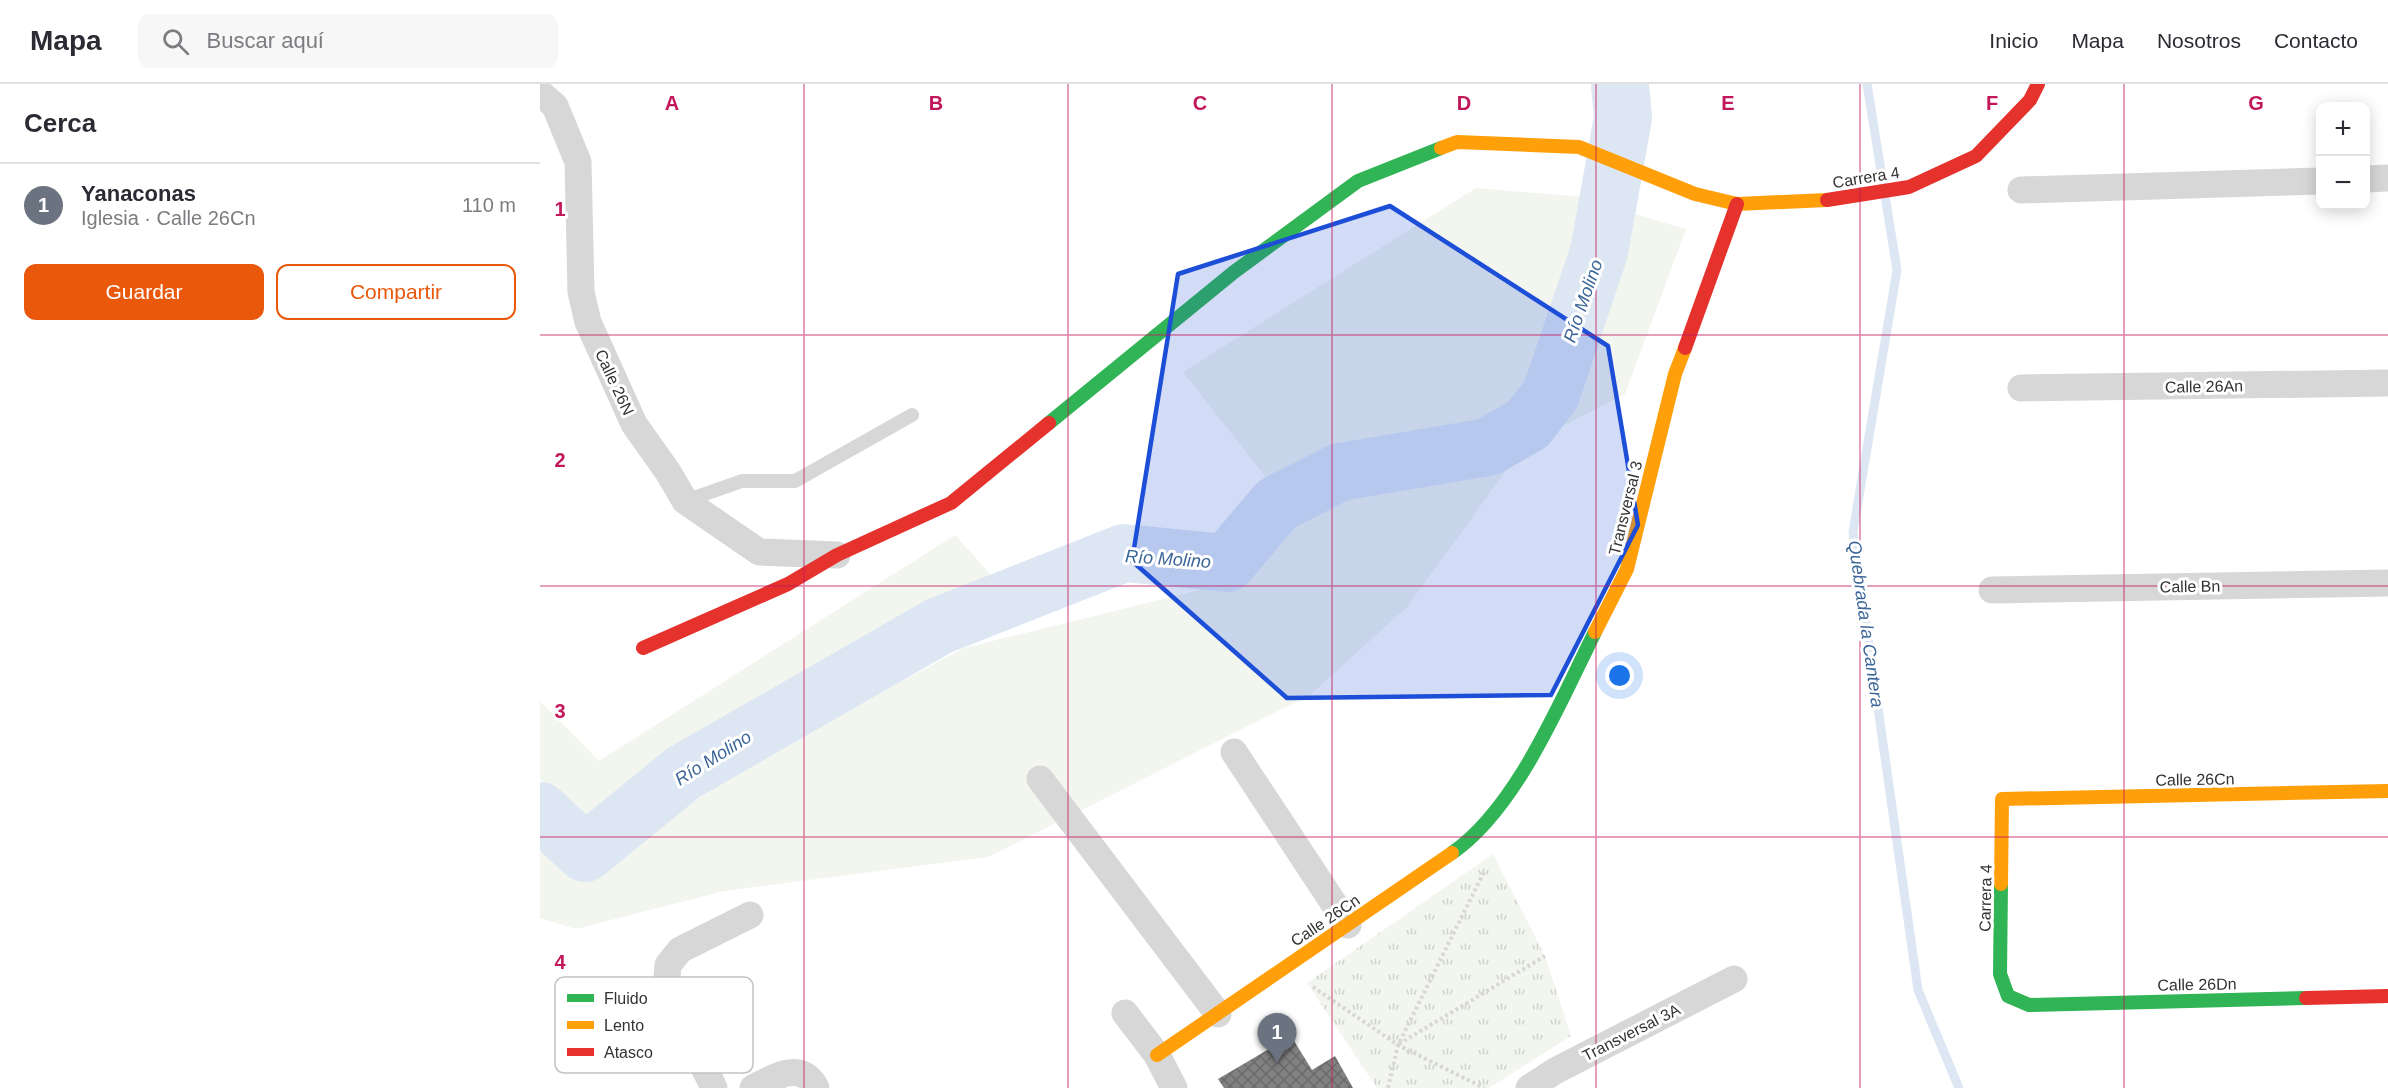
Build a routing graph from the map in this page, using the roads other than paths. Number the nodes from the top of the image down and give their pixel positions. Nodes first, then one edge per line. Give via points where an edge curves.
1 (2037, 84) edge
2 (540, 93) edge
3 (2388, 178) edge
4 (2370, 179) edge
5 (2316, 180) edge
6 (2021, 190) dead end
7 (1737, 204) junction
8 (2388, 383) edge
9 (2021, 388) dead end
10 (912, 415) dead end
11 (685, 501) junction
12 (837, 555) junction
13 (2388, 583) edge
14 (1992, 590) dead end
15 (643, 648) dead end
16 (1234, 752) dead end
17 (1040, 779) dead end
18 (2388, 791) edge
19 (2002, 799) joint
20 (1502, 802) joint
21 (750, 915) dead end
22 (1348, 925) junction
23 (667, 977) edge
24 (1734, 979) dead end
25 (2008, 996) joint
26 (2388, 996) edge
27 (1125, 1013) dead end
28 (1218, 1014) junction
29 (1156, 1055) junction
30 (707, 1073) edge
31 (714, 1088) edge
32 (753, 1088) edge
33 (816, 1088) edge
34 (1174, 1088) edge
35 (1529, 1088) edge

1 - 7 street, Carrera 4 via 2030,100 1976,156 1909,187 1822,201
2 - 11 street, Calle 26N via 555,106 578,162 580,292 588,322 634,424
3 - 4 street
5 - 6 street
7 - 12 street, Carrera 4 via 1695,194 1579,147 1457,142 1358,180 1234,272 951,503
7 - 20 street, Transversal 3 via 1675,374 1627,569 1531,759
8 - 9 street, Calle 26An
10 - 11 lane via 795,481 742,482
11 - 12 street, Calle 26N via 759,552
12 - 15 street, Carrera 4 via 788,584
13 - 14 street, Calle Bn
16 - 22 street
17 - 28 street
18 - 19 street, Calle 26Cn
19 - 25 street, Carrera 4 via 2000,974
20 - 22 street, Calle 26Cn via 1465,844
21 - 23 street via 680,950 668,965
22 - 28 street, Calle 26Cn
24 - 35 street, Transversal 3A
25 - 26 street, Calle 26Dn via 2029,1005
27 - 29 street
28 - 29 street, Calle 26Cn
29 - 34 street
30 - 31 street
32 - 33 street via 786,1071 802,1075

